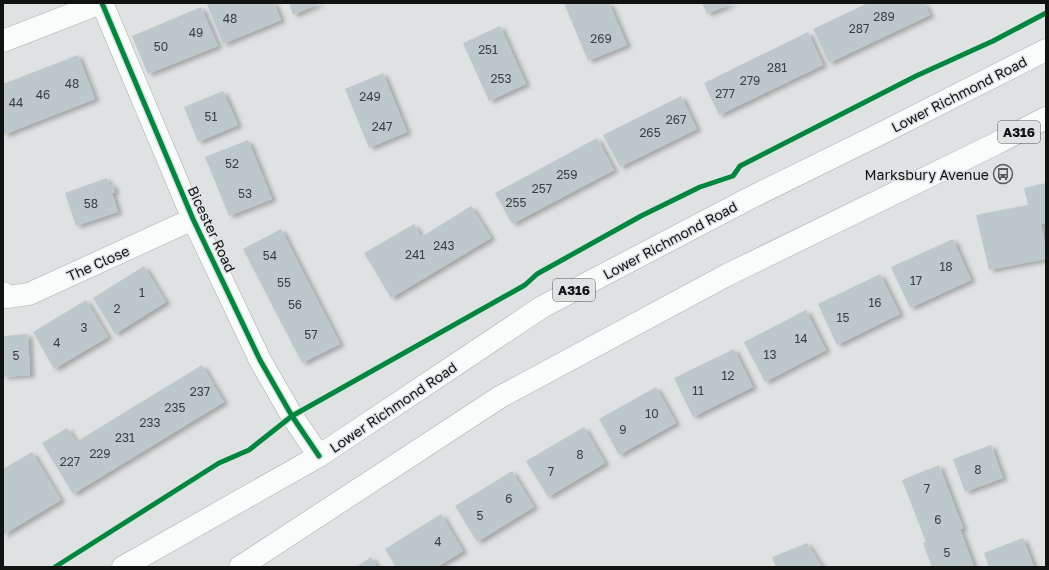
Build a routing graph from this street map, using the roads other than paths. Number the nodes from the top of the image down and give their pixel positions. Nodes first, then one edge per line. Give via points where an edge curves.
1 (102, 3) edge
2 (3, 40) edge
3 (1046, 50) edge
4 (1046, 118) edge
5 (193, 219) junction
6 (3, 293) edge
7 (319, 456) junction
8 (123, 567) edge
9 (240, 567) edge

1 - 2 main road
1 - 5 main road, Bicester Road
3 - 7 main road, Lower Richmond Road / A316 via 748,199 542,307
4 - 9 main road, A316 via 727,275 500,397
5 - 6 main road, The Close via 29,294 7,298
5 - 7 main road, Bicester Road via 260,360 292,416
7 - 8 main road, Lower Richmond Road / A316

